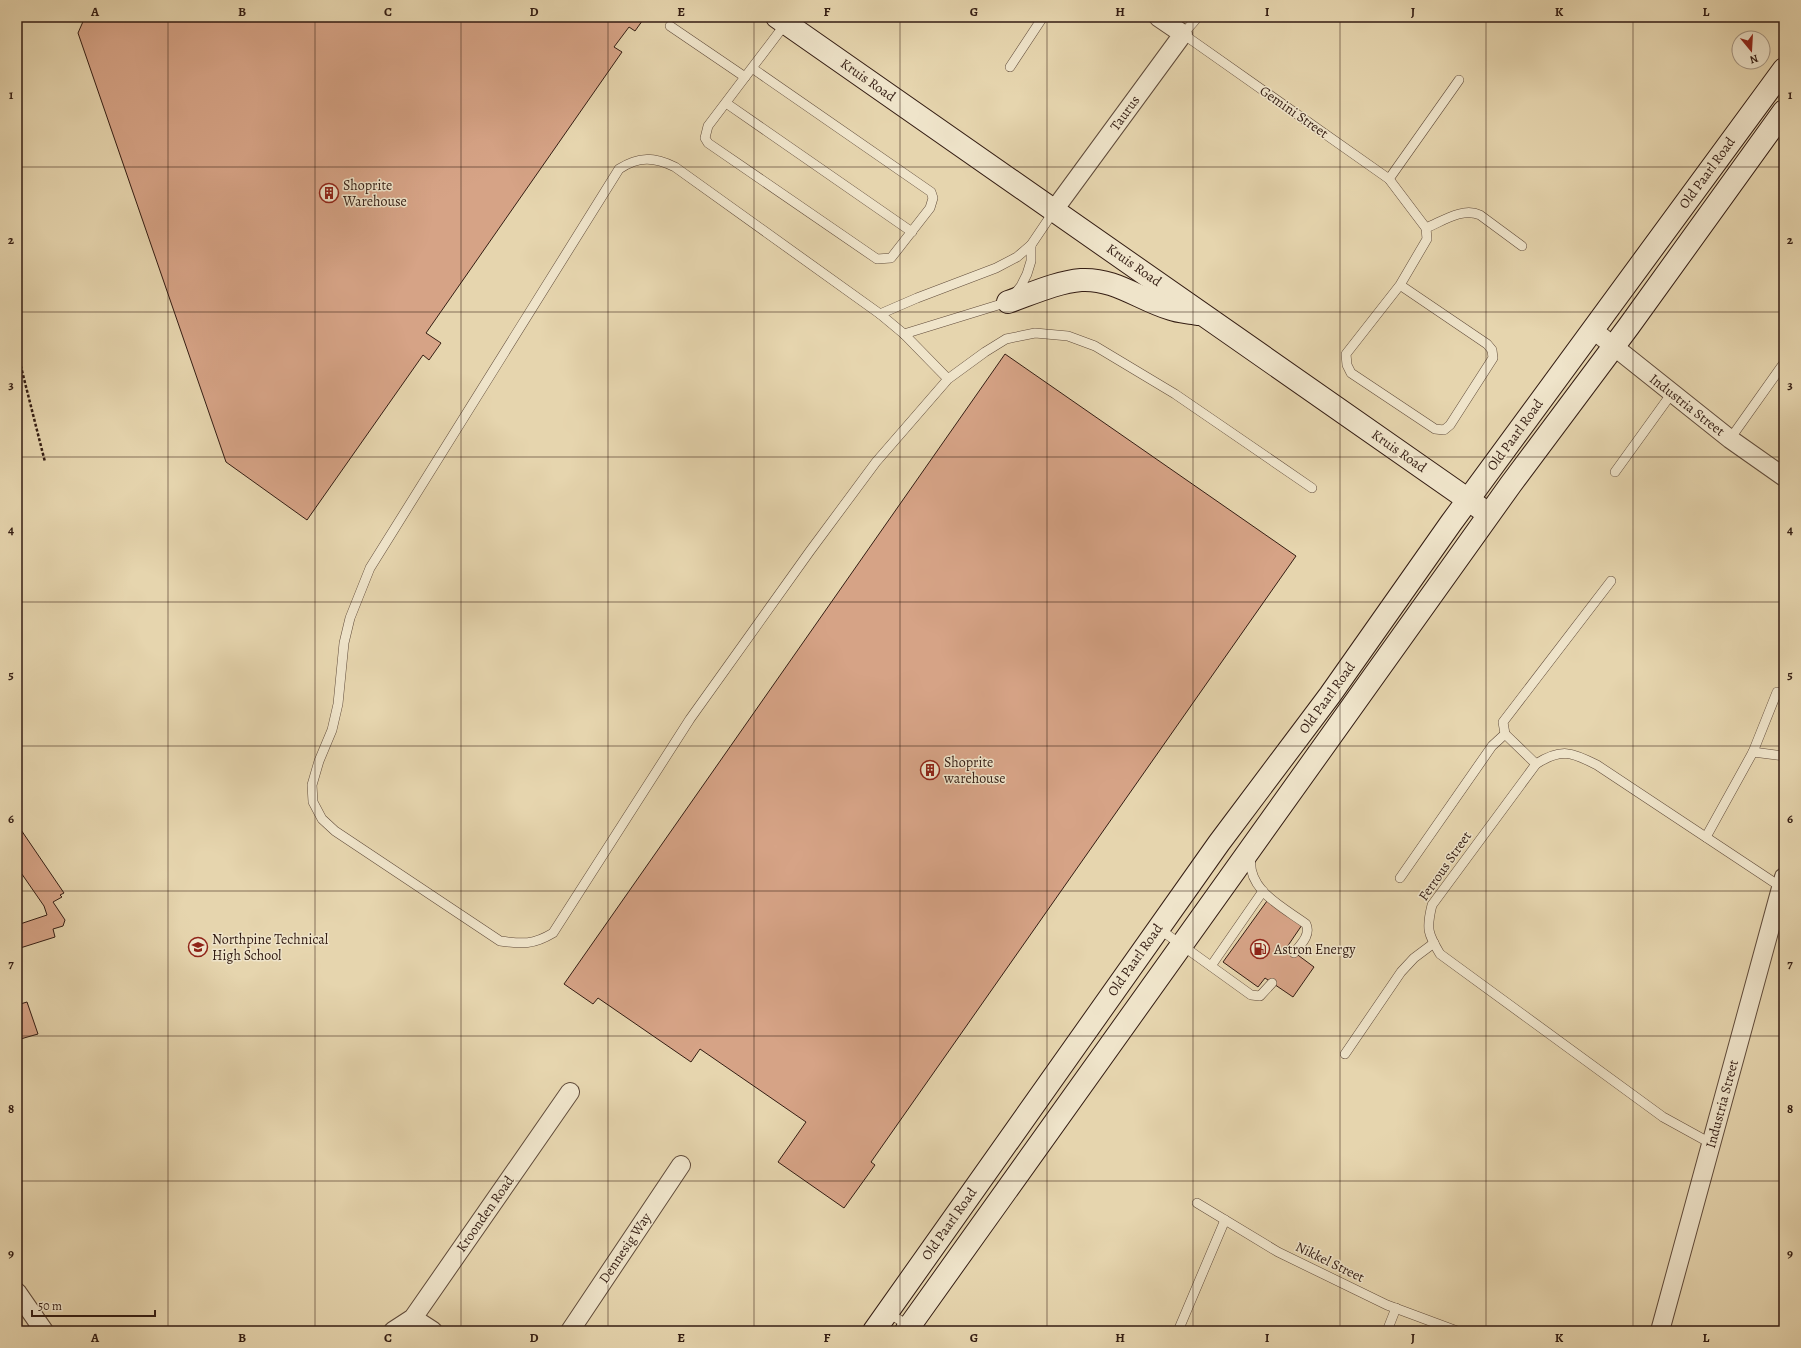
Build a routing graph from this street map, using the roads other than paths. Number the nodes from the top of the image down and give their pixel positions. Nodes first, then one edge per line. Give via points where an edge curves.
1 (1043, 17) edge
2 (1158, 17) edge
3 (1198, 17) edge
4 (782, 20) edge
5 (670, 26) dead end
6 (1182, 34) junction
7 (1010, 67) dead end
8 (752, 68) junction
9 (1784, 69) edge
10 (745, 77) junction
11 (1459, 80) dead end
12 (726, 102) junction
13 (1784, 111) edge
14 (1389, 179) junction
15 (1054, 210) junction
16 (1426, 228) junction
17 (912, 232) junction
18 (1031, 245) junction
19 (1522, 246) dead end
20 (1400, 285) junction
21 (1008, 302) junction
22 (880, 314) junction
23 (1205, 315) junction
24 (1592, 329) junction
25 (904, 334) junction
26 (1613, 346) junction
27 (1784, 363) edge
28 (948, 379) junction
29 (1672, 393) junction
30 (1730, 439) junction
31 (1615, 472) dead end
32 (1784, 477) edge
33 (1312, 488) dead end
34 (1468, 500) junction
35 (1489, 515) junction
36 (1610, 581) dead end
37 (1777, 692) dead end
38 (1505, 734) junction
39 (1753, 752) junction
40 (1784, 756) edge
41 (1536, 764) junction
42 (1706, 837) junction
43 (1253, 845) junction
44 (1400, 878) dead end
45 (1783, 882) edge
46 (1263, 892) junction
47 (1158, 928) junction
48 (1434, 943) junction
49 (1182, 945) junction
50 (1294, 953) dead end
51 (1211, 966) junction
52 (1272, 983) dead end
53 (1345, 1054) dead end
54 (570, 1092) dead end
55 (1712, 1144) junction
56 (681, 1165) dead end
57 (1197, 1203) dead end
58 (1225, 1220) junction
59 (17, 1292) edge
60 (1396, 1308) junction
61 (887, 1312) junction
62 (412, 1318) junction
63 (912, 1329) edge
64 (44, 1331) edge
65 (393, 1331) edge
66 (433, 1331) edge
67 (570, 1331) edge
68 (874, 1331) edge
69 (1178, 1331) edge
70 (1387, 1331) edge
71 (1456, 1331) edge
72 (1660, 1331) edge

1 - 7 lane
2 - 6 street, Gemini Street
3 - 6 lane, Taurus
4 - 8 lane
4 - 15 main road, Kruis Road
5 - 10 lane
6 - 14 lane, Gemini Street
6 - 15 street, Taurus
8 - 10 lane
8 - 17 lane via 931,192 933,198 930,208
9 - 24 main road, Old Paarl Road
10 - 12 lane
11 - 14 lane
12 - 17 lane
12 - 17 lane via 708,126 705,138 708,143 877,259 891,258
13 - 26 main road, Old Paarl Road
14 - 16 lane, Gemini Street
15 - 18 lane
15 - 23 main road, Kruis Road
16 - 19 lane via 1465,212 1474,212
16 - 20 lane via 1427,239
18 - 21 lane via 1031,261 1027,274
18 - 22 lane via 1017,257 996,268
20 - 20 lane via 1487,344 1492,350 1493,358 1450,425 1444,430 1428,425 1351,373 1347,365 1346,354
21 - 23 main road via 1062,284 1081,280 1102,281 1171,309
21 - 25 lane
22 - 25 lane
22 - 28 lane via 675,167 661,160 647,159 632,161 619,169 370,568 350,618 344,643 338,704 332,730 312,785 313,802 322,818 335,831 500,941 523,944 540,941 553,933 690,719 876,462
23 - 34 main road, Kruis Road
24 - 26 street, Industria Street
24 - 34 main road, Old Paarl Road
25 - 28 lane
26 - 29 street, Industria Street
26 - 35 main road, Old Paarl Road
27 - 30 lane
28 - 33 lane via 1006,339 1035,332 1068,336 1096,346 1175,394
29 - 30 street, Industria Street
29 - 31 lane
30 - 32 street, Industria Street
34 - 35 main road, Kruis Road
34 - 47 main road, Old Paarl Road via 1330,695 1218,843
35 - 43 main road, Old Paarl Road
36 - 38 lane via 1503,722
37 - 39 lane
38 - 41 lane
38 - 44 lane via 1492,746
39 - 40 lane
39 - 42 lane
41 - 42 lane, Ferrous Street via 1549,756 1562,753 1578,755
41 - 48 lane, Ferrous Street via 1432,905 1428,921 1430,938
42 - 45 lane, Ferrous Street
43 - 46 lane via 1251,870 1254,882
43 - 49 main road, Old Paarl Road
45 - 55 street, Industria Street
46 - 50 lane via 1306,924 1308,929 1305,938
46 - 51 lane
47 - 49 lane
47 - 61 main road, Old Paarl Road
48 - 53 lane via 1401,972
48 - 55 lane, Ferrous Street via 1440,954 1663,1117
49 - 51 lane
49 - 63 main road, Old Paarl Road
51 - 52 lane via 1256,997 1265,993
54 - 62 street, Kroonden Road
55 - 72 street, Industria Street
56 - 67 street, Dennesig Way
57 - 58 lane, Nikkel Street
58 - 60 lane, Nikkel Street via 1278,1252
58 - 69 lane
59 - 64 street
60 - 70 lane
60 - 71 lane, Nikkel Street
61 - 63 lane
61 - 68 main road, Old Paarl Road
62 - 65 street, Kroonden Road
62 - 66 street

